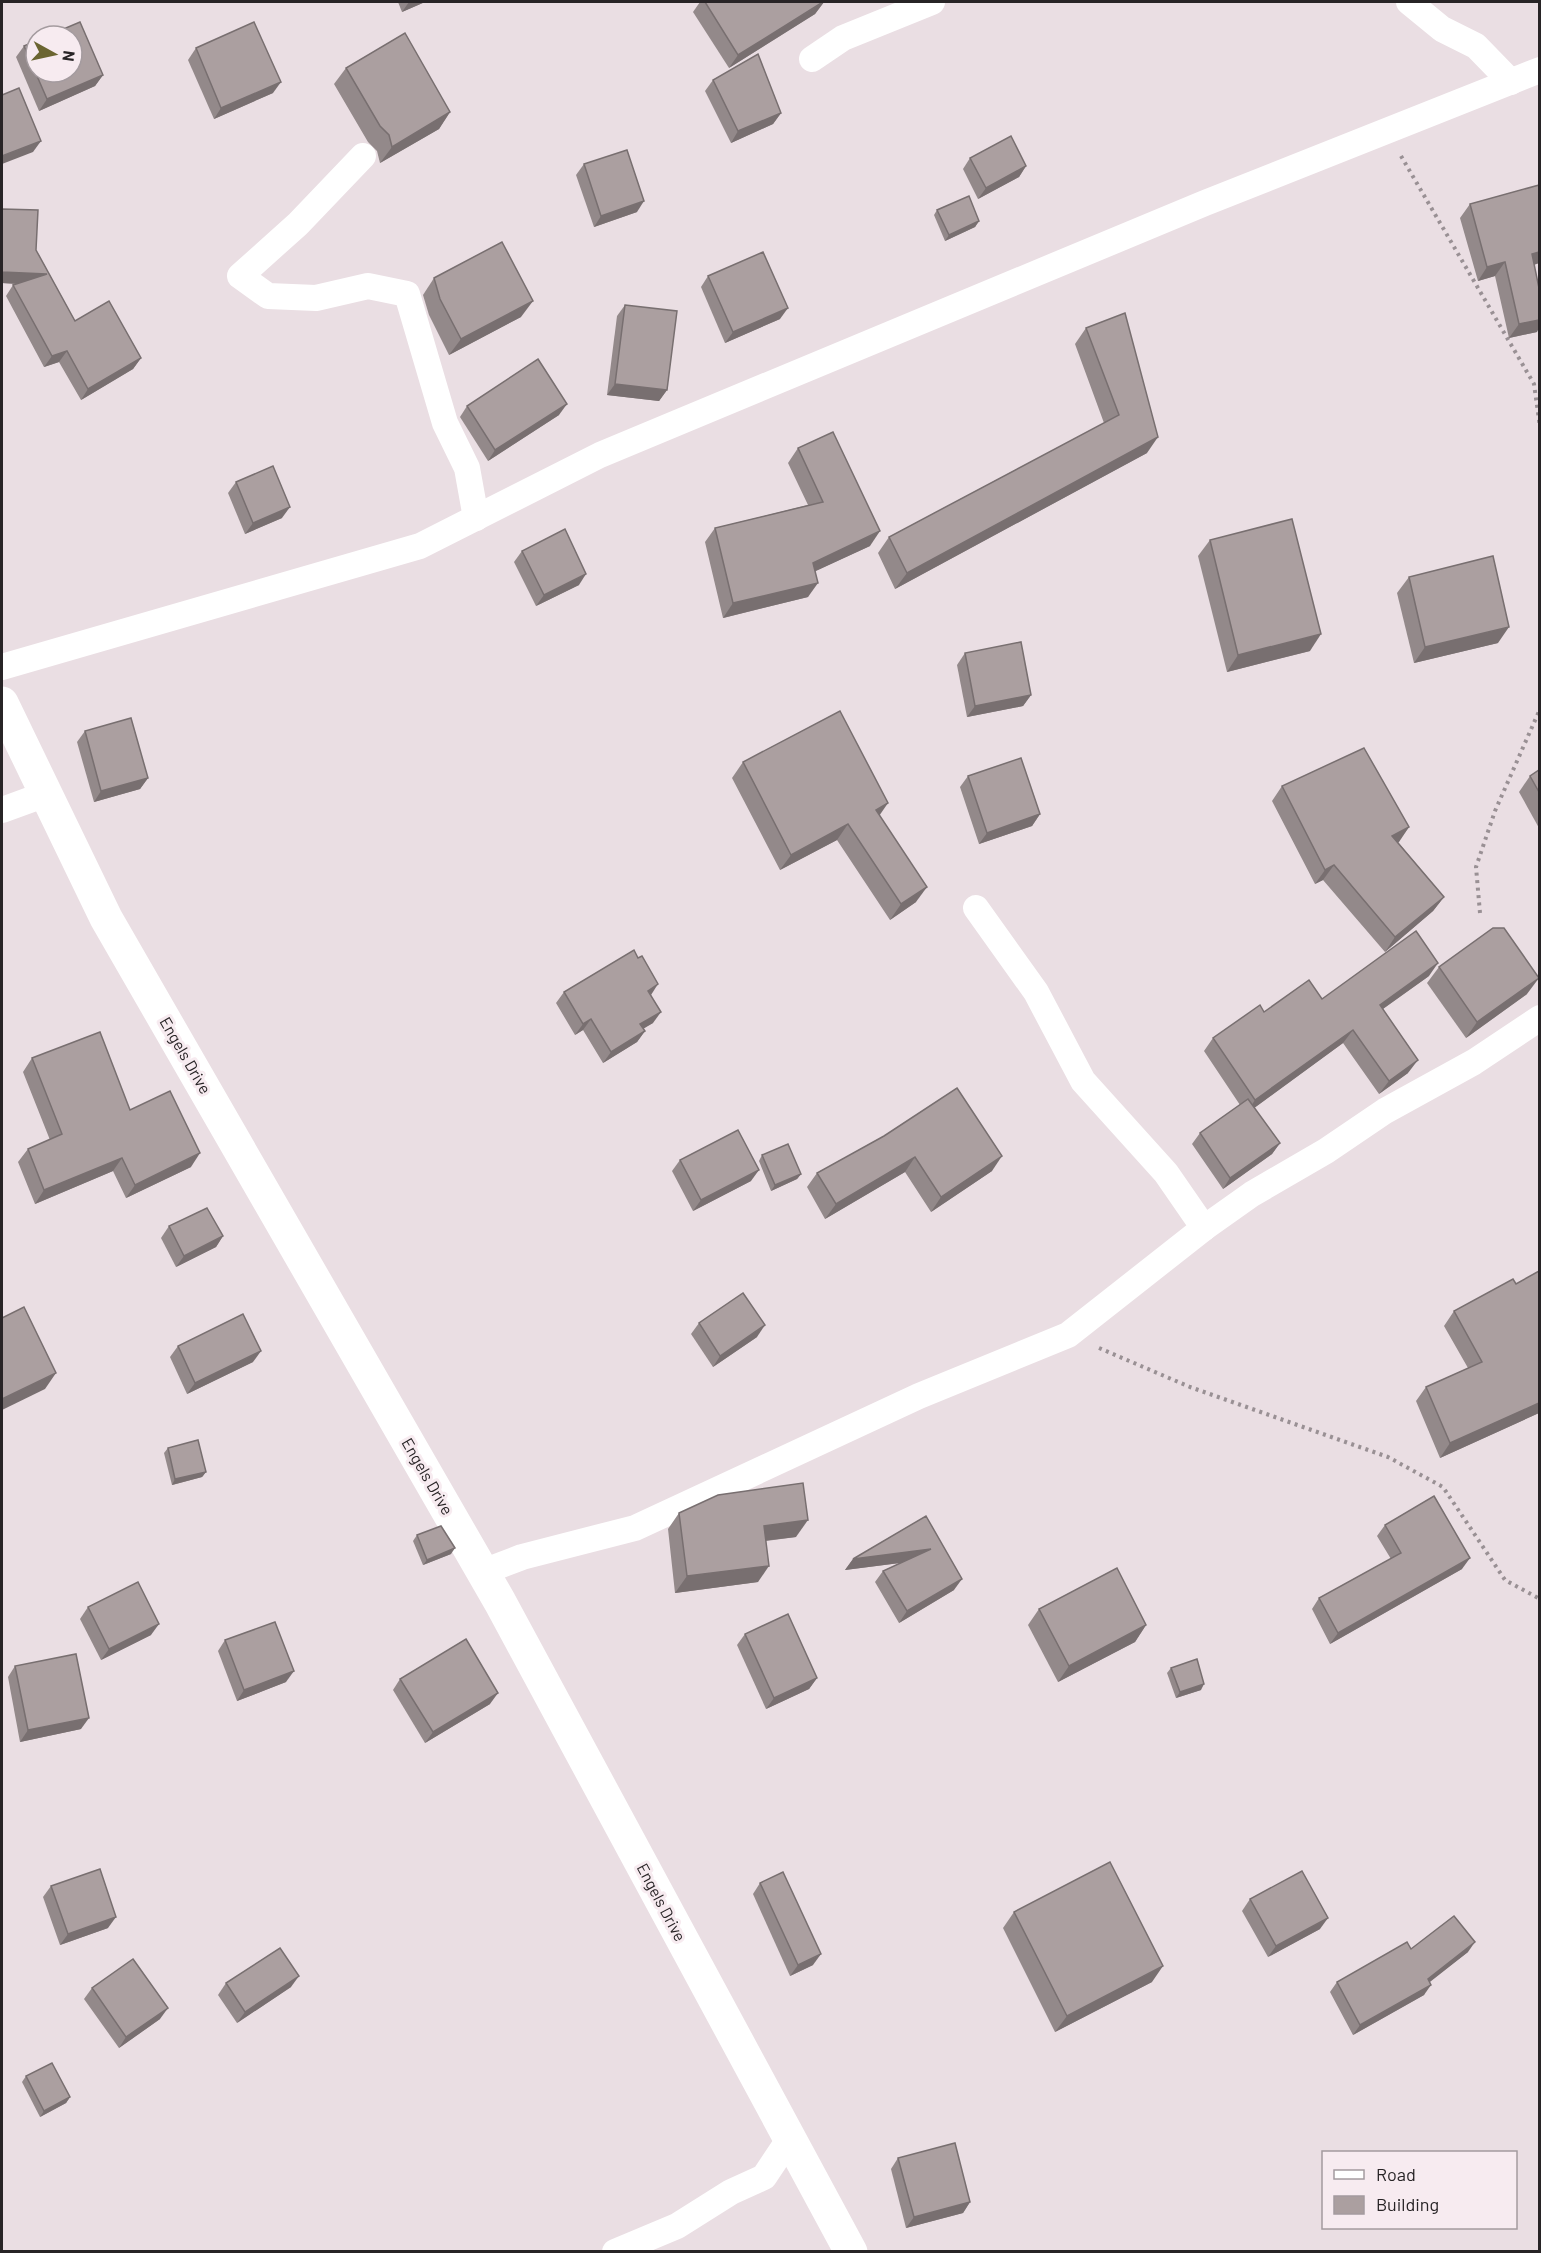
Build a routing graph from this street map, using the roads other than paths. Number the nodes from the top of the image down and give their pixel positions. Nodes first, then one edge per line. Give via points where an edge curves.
1 (932, 2) edge
2 (1409, 2) edge
3 (812, 59) dead end
4 (1539, 70) edge
5 (1511, 82) junction
6 (363, 156) dead end
7 (476, 518) junction
8 (2, 667) edge
9 (2, 704) edge
10 (46, 794) junction
11 (2, 810) edge
12 (976, 908) dead end
13 (1539, 1018) edge
14 (1204, 1228) junction
15 (483, 1572) junction
16 (790, 2138) junction
17 (615, 2252) edge
18 (851, 2252) edge

1 - 3 street via 843,38
2 - 5 street via 1442,29 1476,46
4 - 5 street
5 - 7 street via 1205,203 600,455
6 - 7 street via 298,224 240,276 268,296 316,298 368,286 407,294 445,423 466,468
7 - 8 street via 420,546
9 - 10 street, Engels Drive
10 - 11 street
10 - 15 street, Engels Drive via 106,918
12 - 14 street via 1036,992 1083,1081 1166,1173
13 - 14 street via 1474,1062 1252,1194
14 - 15 street via 1068,1335 919,1396 635,1528 522,1557
15 - 16 street, Engels Drive
16 - 17 street via 764,2177 731,2192 677,2226
16 - 18 street, Engels Drive

